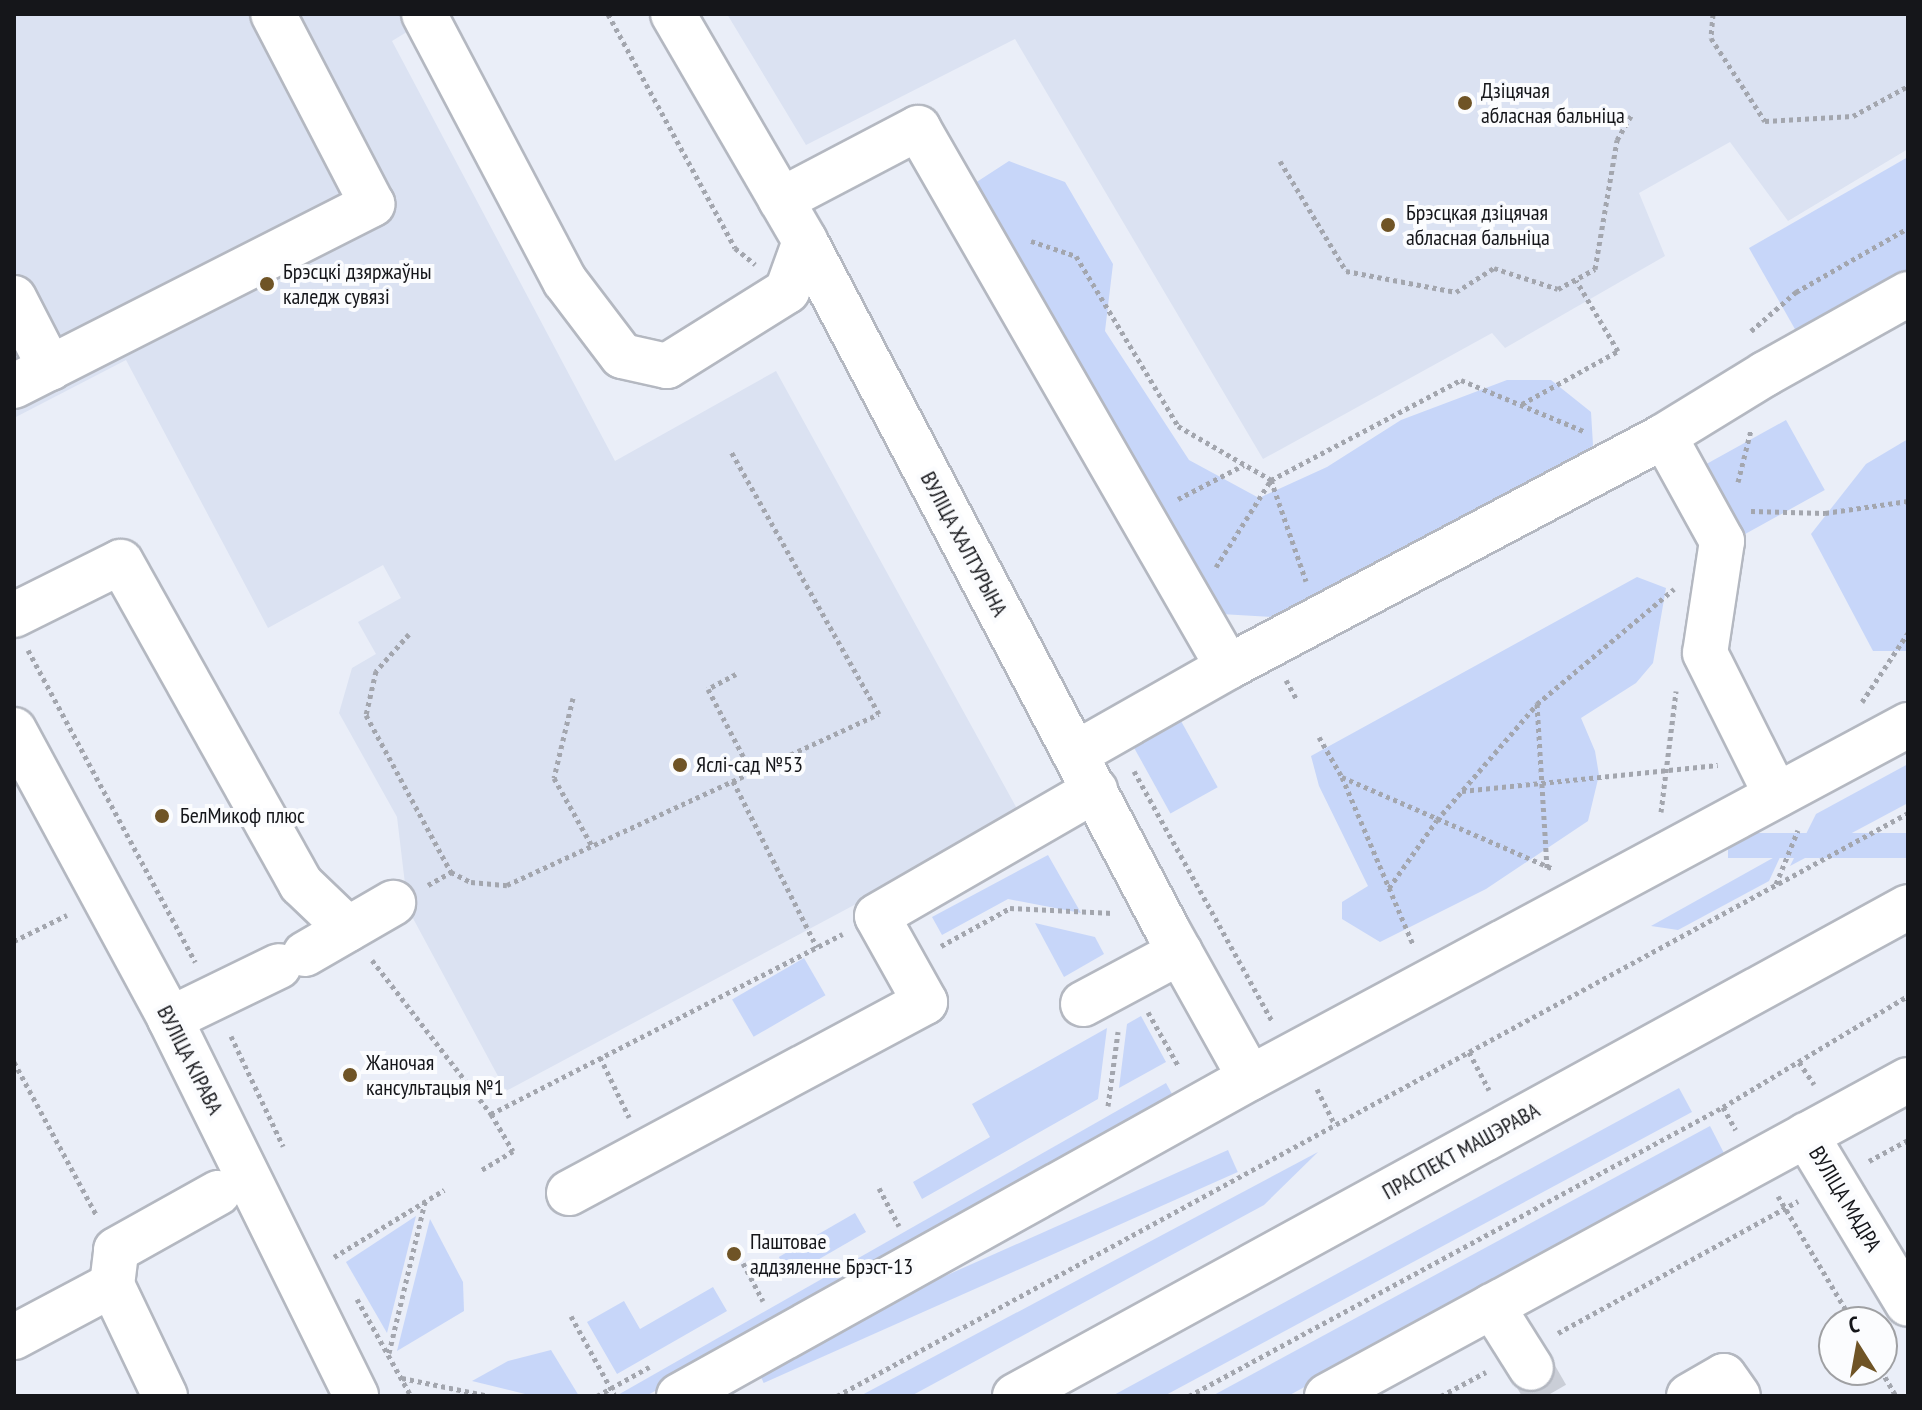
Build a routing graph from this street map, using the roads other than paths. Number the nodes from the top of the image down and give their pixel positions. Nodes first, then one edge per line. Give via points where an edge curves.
1 (273, 14) edge
2 (424, 14) edge
3 (673, 14) edge
4 (781, 200) junction
5 (805, 241) junction
6 (1908, 294) edge
7 (14, 298) edge
8 (32, 377) edge
9 (1649, 444) junction
10 (14, 615) edge
11 (1228, 667) junction
12 (1908, 725) edge
13 (14, 730) edge
14 (1085, 772) junction
15 (1768, 778) junction
16 (393, 903) dead end
17 (1908, 907) edge
18 (348, 929) junction
19 (1180, 952) junction
20 (1101, 1014) road end
21 (170, 1019) junction
22 (1250, 1078) junction
23 (1908, 1080) edge
24 (1806, 1135) junction
25 (218, 1193) dead end
26 (569, 1193) dead end
27 (114, 1267) junction
28 (1908, 1304) edge
29 (1492, 1306) junction
30 (14, 1337) edge
31 (1526, 1361) tunnel mouth
32 (165, 1396) edge
33 (356, 1396) edge
34 (679, 1396) edge
35 (1015, 1396) edge
36 (1327, 1396) edge
37 (1689, 1396) edge
38 (1738, 1396) edge

1 - 8 street via 372,204
2 - 5 street via 565,281 622,356 667,366 787,291
3 - 4 street, ВУЛІЦА ХАЛТУРЫНА
4 - 5 street, ВУЛІЦА ХАЛТУРЫНА
4 - 11 street via 918,128
5 - 14 street, ВУЛІЦА ХАЛТУРЫНА
6 - 9 street via 1754,356
7 - 8 street
9 - 11 street
9 - 15 street via 1721,515 1705,653
10 - 18 street via 121,562 301,884
11 - 14 street
12 - 15 street
13 - 21 street, ВУЛІЦА КІРАВА
14 - 19 street, ВУЛІЦА ХАЛТУРЫНА
14 - 26 street via 877,916 925,1002
15 - 22 street
16 - 18 street
17 - 35 street, ПРАСПЕКТ МАШЭРАВА
18 - 21 street
19 - 20 street
19 - 22 street, ВУЛІЦА ХАЛТУРЫНА
21 - 33 street, ВУЛІЦА КІРАВА
22 - 34 street
23 - 24 street
24 - 28 street, ВУЛІЦА МАДРА
24 - 29 street
25 - 27 street
27 - 30 street
27 - 32 street
29 - 31 street
29 - 36 street
37 - 38 street via 1724,1376

